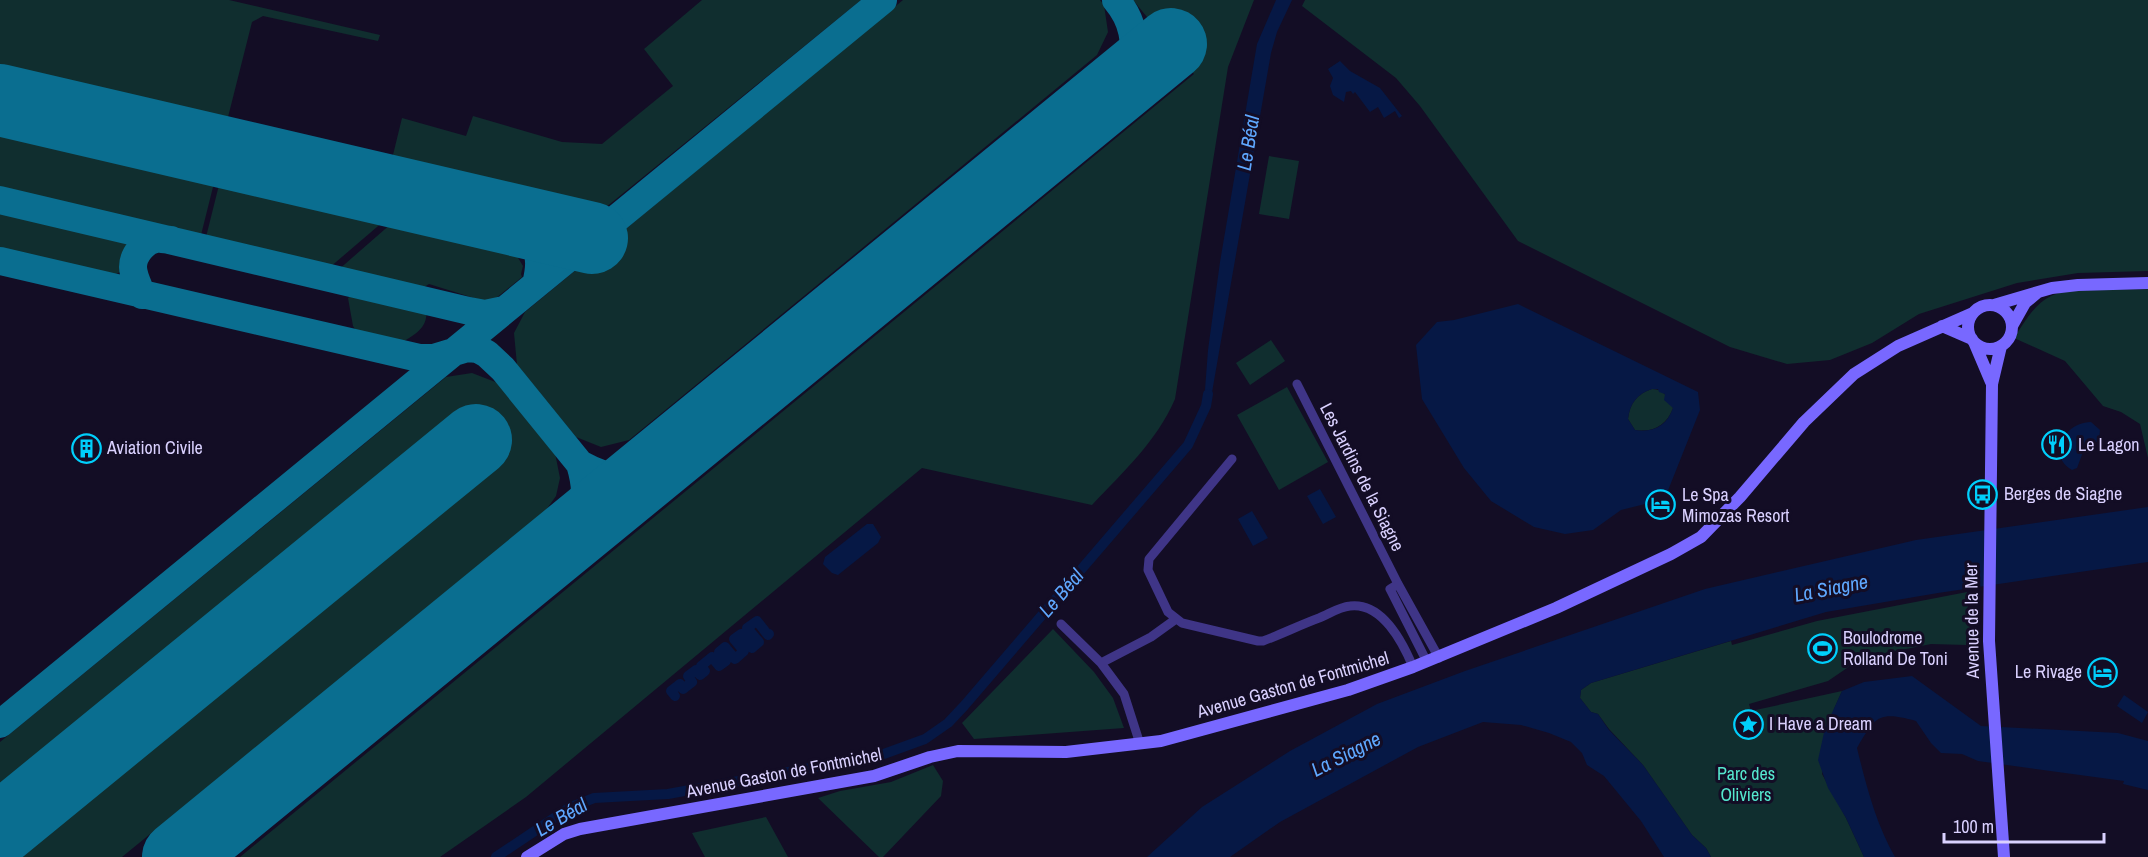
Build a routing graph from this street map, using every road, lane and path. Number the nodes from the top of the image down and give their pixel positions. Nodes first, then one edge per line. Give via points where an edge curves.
1 (2148, 283) edge
2 (2040, 291) junction
3 (1994, 305) junction
4 (1973, 313) junction
5 (1942, 326) junction
6 (2012, 326) junction
7 (1973, 341) junction
8 (2001, 346) junction
9 (1297, 384) dead end
10 (1992, 384) junction
11 (1233, 459) dead end
12 (1176, 619) junction
13 (1061, 624) dead end
14 (1433, 660) junction
15 (1101, 663) junction
16 (1413, 667) junction
17 (1140, 744) junction
18 (527, 857) edge
19 (2004, 857) edge

1 - 2 main road via 2078,285
2 - 3 main road
2 - 6 main road via 2025,303
3 - 4 main road via 1982,306
3 - 6 main road via 2005,311
4 - 5 main road, Avenue Gaston de Fontmichel
4 - 7 main road via 1968,326
5 - 7 main road
5 - 14 main road, Avenue Gaston de Fontmichel via 1883,354 1854,374 1804,422 1701,537 1557,608
6 - 8 main road via 2009,338
7 - 8 main road via 1987,349
7 - 10 main road
8 - 10 main road
9 - 14 street, Les Jardins de la Siagne via 1398,584 1390,588
10 - 19 main road, Avenue de la Mer via 1989,641
11 - 12 street via 1149,559 1153,582 1168,612
12 - 15 street
12 - 16 street via 1258,641 1342,608 1358,606 1377,615 1398,634
13 - 15 street
14 - 16 main road, Avenue Gaston de Fontmichel
15 - 17 street via 1124,694
16 - 17 main road, Avenue Gaston de Fontmichel via 1336,693
17 - 18 main road, Avenue Gaston de Fontmichel via 1066,752 958,751 874,776 579,829

